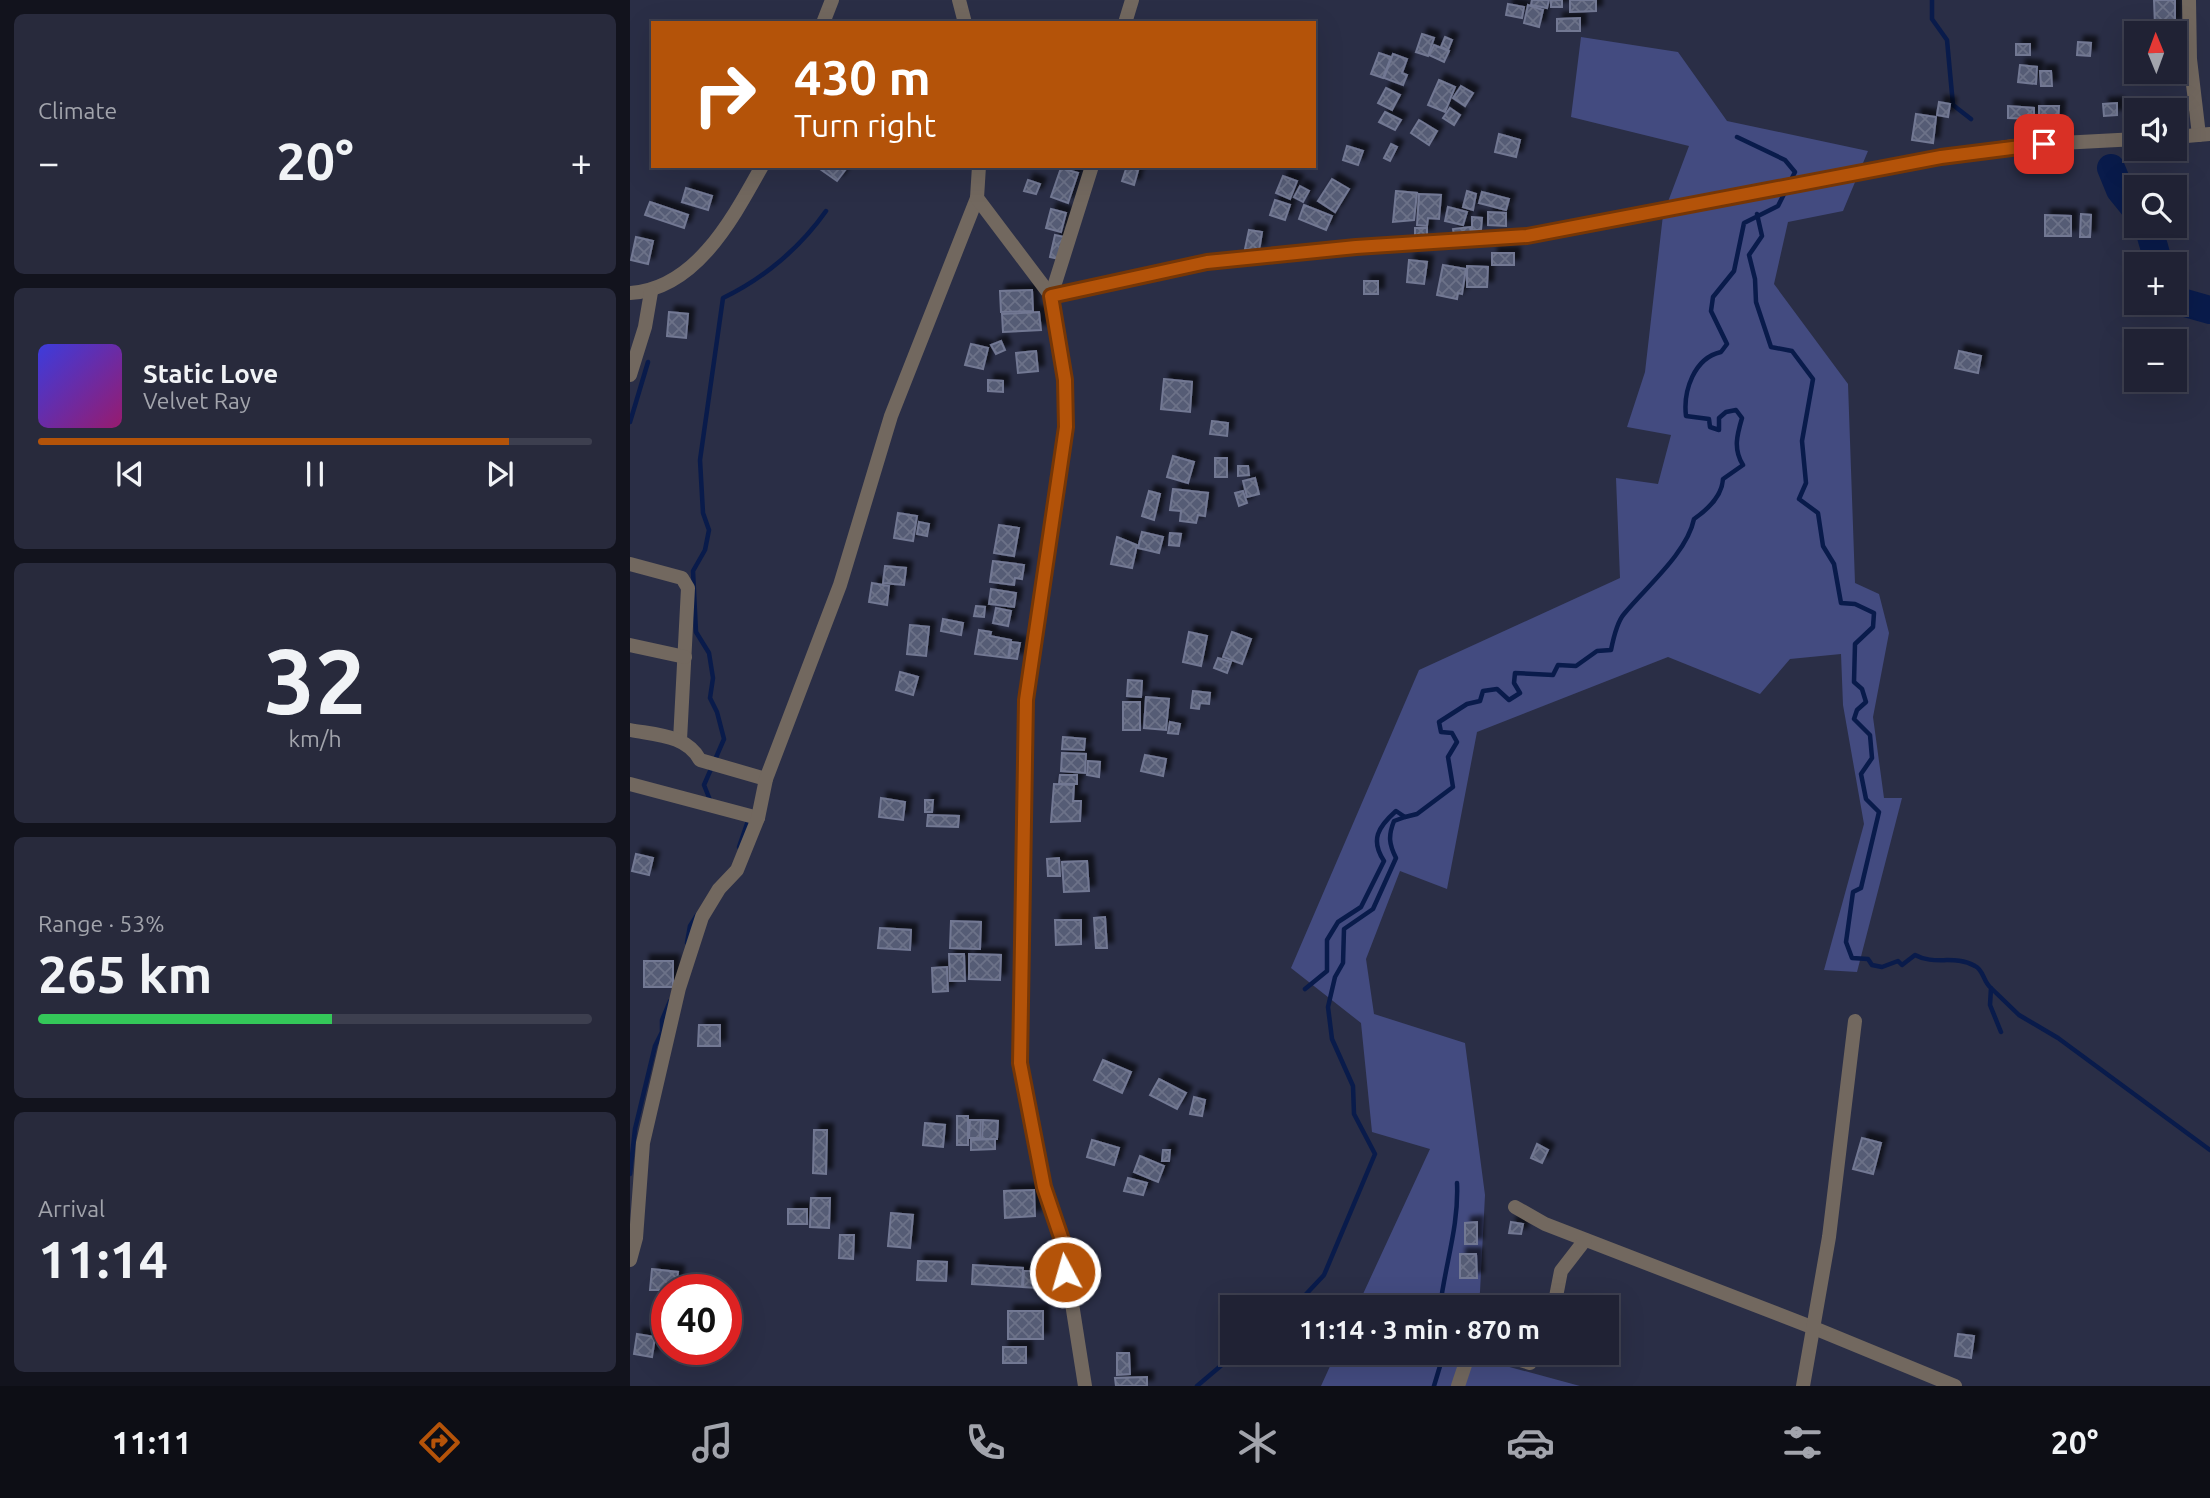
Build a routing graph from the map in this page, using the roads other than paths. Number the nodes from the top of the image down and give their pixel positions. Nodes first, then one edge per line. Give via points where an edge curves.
1 (832, 0) edge
2 (959, 0) edge
3 (1132, 0) edge
4 (2189, 0) edge
5 (824, 21) edge
6 (964, 21) edge
7 (1126, 21) edge
8 (2205, 134) edge
9 (2187, 136) edge
10 (2124, 140) edge
11 (761, 168) edge
12 (979, 168) edge
13 (1091, 168) edge
14 (977, 198) junction
15 (651, 292) junction
16 (630, 293) edge
17 (1051, 296) junction
18 (630, 375) edge
19 (630, 564) edge
20 (630, 645) edge
21 (685, 657) junction
22 (630, 730) edge
23 (680, 740) junction
24 (766, 779) junction
25 (630, 784) edge
26 (758, 818) junction
27 (1855, 1021) dead end
28 (1515, 1207) dead end
29 (1585, 1240) junction
30 (630, 1260) edge
31 (1556, 1295) edge
32 (1814, 1328) junction
33 (1465, 1365) edge
34 (1085, 1386) edge
35 (1458, 1386) edge
36 (1803, 1386) edge
37 (1955, 1386) edge

1 - 5 street
2 - 6 street
3 - 7 street
4 - 8 street via 2190,59
8 - 9 street
10 - 17 street via 2021,145 1941,157 1527,236 1207,262
11 - 15 street via 729,225 691,267
12 - 14 street
13 - 17 street
14 - 17 street
14 - 24 street via 891,416 840,586
15 - 16 street
15 - 18 street
17 - 34 street via 1065,380 1066,427 1026,700 1020,1063 1044,1187 1062,1240
19 - 21 street via 682,578 688,588
20 - 21 street
21 - 23 street
22 - 23 street
23 - 24 street via 694,748 700,760
24 - 26 street
25 - 26 street
26 - 30 street via 737,870 702,917 679,988 643,1143 636,1238
27 - 32 street
28 - 29 street
29 - 31 street via 1561,1271
29 - 32 street
32 - 36 street
32 - 37 street
33 - 35 street

